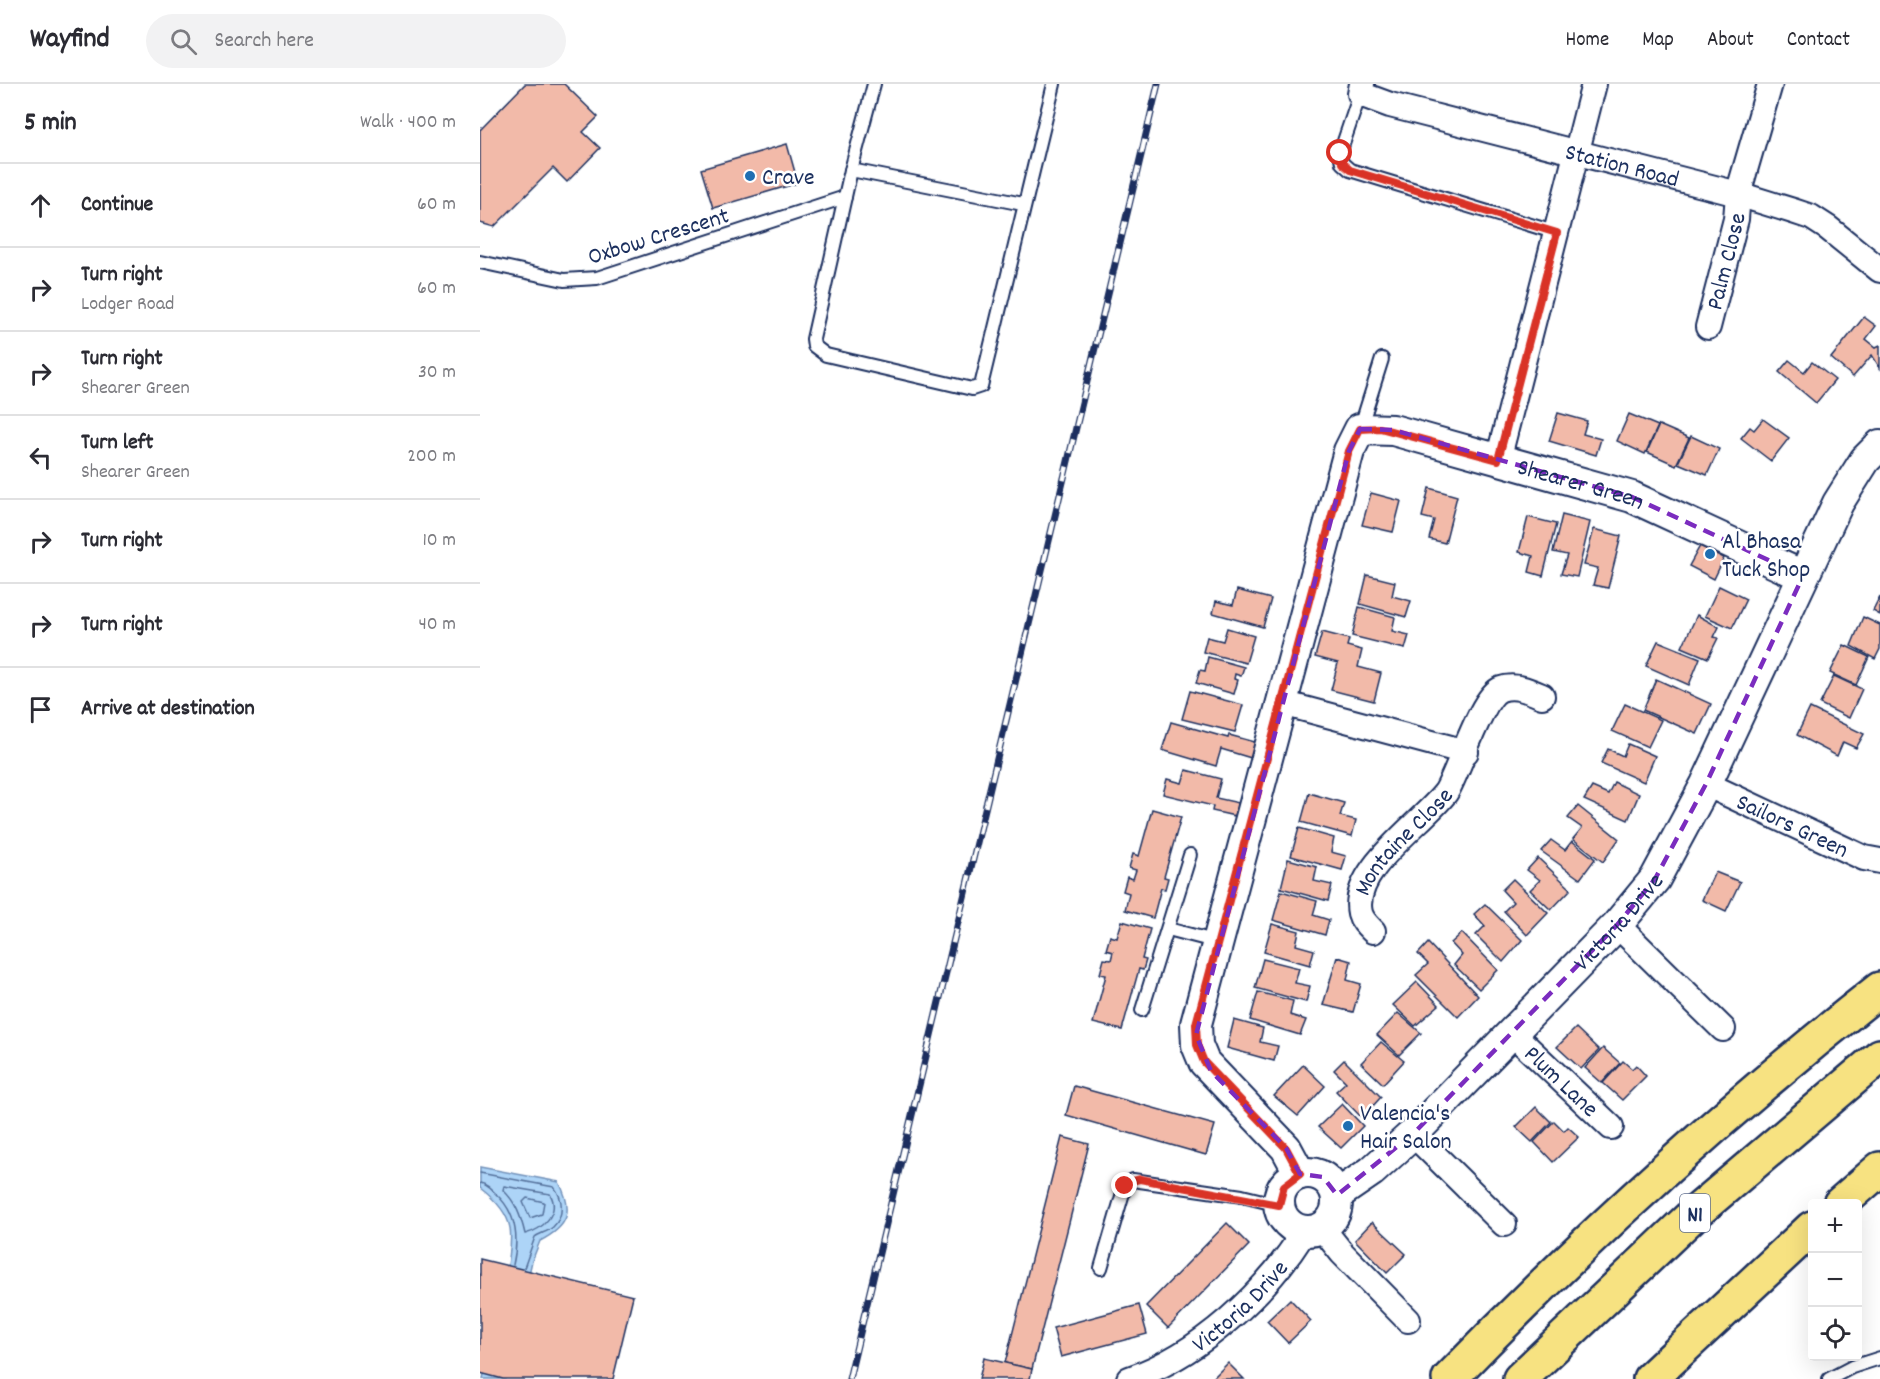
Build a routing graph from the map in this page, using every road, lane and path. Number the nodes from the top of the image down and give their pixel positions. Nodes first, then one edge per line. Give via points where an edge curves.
1 (874, 84) edge
2 (1054, 84) edge
3 (1594, 84) edge
4 (1770, 84) edge
5 (1361, 89) edge
6 (1578, 154) junction
7 (851, 170) junction
8 (1738, 194) junction
9 (845, 197) junction
10 (1023, 204) junction
11 (1557, 233) junction
12 (480, 262) edge
13 (1880, 270) edge
14 (1708, 327) dead end
15 (1382, 359) dead end
16 (1363, 418) junction
17 (1880, 445) edge
18 (1498, 460) junction
19 (1803, 576) junction
20 (1542, 696) dead end
21 (1282, 703) junction
22 (1466, 752) junction
23 (1706, 784) junction
24 (1190, 855) dead end
25 (1880, 861) edge
26 (1617, 925) junction
27 (1168, 929) junction
28 (1373, 931) dead end
29 (1218, 942) junction
30 (1880, 989) edge
31 (1142, 1010) dead end
32 (1723, 1029) dead end
33 (1512, 1033) junction
34 (1880, 1056) edge
35 (1611, 1127) dead end
36 (1413, 1134) junction
37 (1880, 1169) edge
38 (1300, 1174) junction
39 (1337, 1195) junction
40 (1845, 1199) edge
41 (1279, 1205) junction
42 (1504, 1224) dead end
43 (1313, 1230) junction
44 (1808, 1232) edge
45 (1101, 1268) dead end
46 (1408, 1320) dead end
47 (1880, 1358) edge
48 (1129, 1379) edge
49 (1449, 1379) edge
50 (1520, 1379) edge
51 (1650, 1379) edge
52 (1829, 1379) edge

1 - 7 lane
2 - 10 lane
3 - 6 street
4 - 8 street, Palm Close
5 - 6 street, Station Road via 1390,105
5 - 11 lane via 1340,153 1342,163 1350,170
6 - 8 street, Station Road
6 - 11 street
7 - 9 lane
7 - 10 lane
8 - 13 street, Station Road via 1811,217
8 - 14 street, Palm Close via 1736,219
9 - 10 lane via 813,339 818,352 978,388
9 - 12 lane, Oxbow Crescent via 597,278 564,280
11 - 18 street
15 - 16 lane
16 - 18 street, Shearer Green
16 - 21 street via 1349,451
17 - 19 street, Victoria Drive via 1852,479
18 - 19 street, Shearer Green via 1632,497
19 - 23 street, Victoria Drive
20 - 22 street, Montaine Close via 1527,689 1499,689 1487,702
21 - 22 street, Montaine Close
21 - 29 street
22 - 28 street, Montaine Close via 1439,801 1367,876 1360,914
23 - 25 street, Sailors Green via 1864,858
23 - 26 street, Victoria Drive via 1660,872
24 - 27 lane
26 - 32 street
26 - 33 street, Victoria Drive
27 - 29 lane
27 - 31 lane
29 - 38 street via 1196,1024 1200,1056 1286,1148
30 - 49 highway via 1637,1196
33 - 35 street, Plum Lane
33 - 36 street, Victoria Drive
34 - 50 highway, N1 via 1695,1213
36 - 39 street, Victoria Drive via 1372,1171
36 - 42 street
37 - 40 highway
38 - 39 street via 1323,1177
38 - 41 street via 1284,1186
39 - 43 street via 1335,1214
41 - 43 street via 1282,1217 1292,1227
41 - 45 lane via 1133,1180 1125,1186
43 - 46 street via 1342,1253
43 - 48 street, Victoria Drive via 1197,1346 1155,1370
44 - 51 highway
47 - 52 lane

